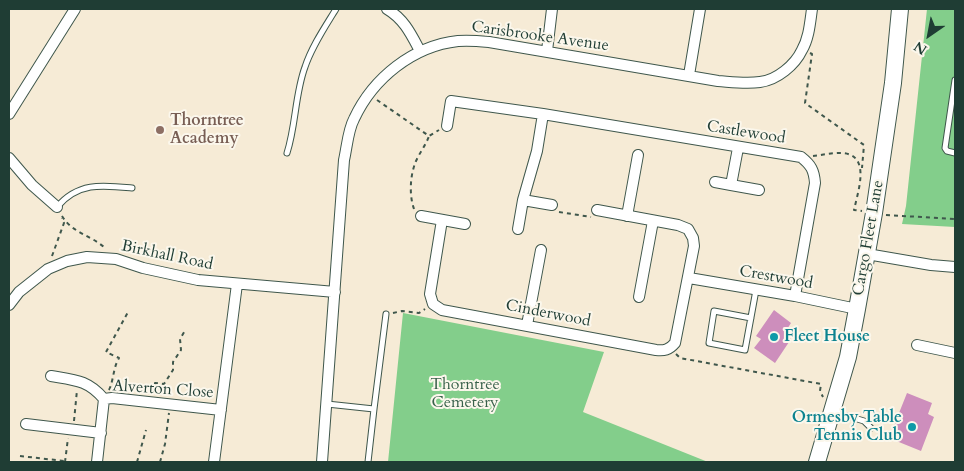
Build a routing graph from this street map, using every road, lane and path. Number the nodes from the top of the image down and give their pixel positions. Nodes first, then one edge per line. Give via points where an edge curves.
1 (75, 9) edge
2 (336, 9) edge
3 (388, 9) edge
4 (552, 9) edge
5 (700, 9) edge
6 (812, 9) edge
7 (900, 9) edge
8 (420, 51) junction
9 (547, 51) junction
10 (802, 51) junction
11 (689, 75) junction
12 (955, 80) edge
13 (369, 94) junction
14 (9, 114) edge
15 (543, 114) junction
16 (448, 126) joint
17 (430, 136) junction
18 (738, 148) junction
19 (287, 153) dead end
20 (955, 153) edge
21 (638, 155) dead end
22 (801, 157) junction
23 (9, 158) edge
24 (861, 170) junction
25 (715, 182) dead end
26 (731, 185) junction
27 (132, 188) dead end
28 (759, 190) dead end
29 (523, 200) junction
30 (552, 205) joint
31 (57, 207) junction
32 (597, 210) joint
33 (874, 213) junction
34 (421, 216) joint
35 (627, 216) junction
36 (955, 219) edge
37 (442, 220) junction
38 (653, 221) junction
39 (465, 224) dead end
40 (518, 230) dead end
41 (541, 250) dead end
42 (867, 254) junction
43 (116, 259) junction
44 (955, 267) edge
45 (48, 268) junction
46 (689, 278) junction
47 (237, 284) junction
48 (756, 290) junction
49 (335, 292) junction
50 (430, 294) junction
51 (795, 296) junction
52 (639, 297) dead end
53 (9, 305) edge
54 (857, 309) junction
55 (128, 312) dead end
56 (386, 314) joint
57 (751, 318) junction
58 (527, 325) junction
59 (186, 329) dead end
60 (917, 345) dead end
61 (671, 348) junction
62 (955, 353) edge
63 (52, 376) dead end
64 (78, 381) junction
65 (104, 400) junction
66 (154, 403) junction
67 (326, 404) junction
68 (170, 405) junction
69 (374, 409) junction
70 (221, 410) junction
71 (833, 411) junction
72 (26, 424) dead end
73 (871, 428) dead end
74 (69, 429) junction
75 (146, 430) dead end
76 (101, 433) junction
77 (20, 456) dead end
78 (65, 462) edge
79 (97, 462) edge
80 (137, 462) edge
81 (160, 462) edge
82 (214, 462) edge
83 (322, 462) edge
84 (368, 462) edge
85 (817, 462) edge

1 - 14 street
2 - 19 lane via 304,67
3 - 8 street via 409,28
4 - 9 street
5 - 11 street
6 - 10 street, Carisbrooke Avenue
7 - 33 main road, Cargo Fleet Lane
8 - 9 street, Carisbrooke Avenue via 459,41
8 - 13 street, Carisbrooke Avenue via 400,63
9 - 11 street, Carisbrooke Avenue
10 - 11 street, Carisbrooke Avenue via 780,75 762,82 735,82
10 - 24 path via 812,54 805,103 864,145
12 - 20 lane via 945,148
13 - 17 path
13 - 49 street, Carisbrooke Avenue via 353,120 344,160
15 - 16 street, Castlewood via 452,101
15 - 18 street, Castlewood
15 - 29 street via 537,151
16 - 17 path
17 - 34 path via 416,161 412,182 413,207
18 - 22 street, Castlewood
18 - 26 street
21 - 35 street
22 - 24 path via 847,154 856,159
22 - 51 street, Castlewood via 810,164 814,183
23 - 31 street
24 - 33 path via 854,210
25 - 26 street
26 - 28 street
27 - 31 lane via 85,188 75,191
29 - 30 street
29 - 40 street
30 - 32 path via 556,211 590,218
31 - 43 path via 66,224 103,246
31 - 45 path via 64,223
32 - 35 street
33 - 36 path
33 - 42 main road, Cargo Fleet Lane
34 - 37 street
35 - 38 street
37 - 39 street
37 - 50 street
38 - 46 street via 688,229 694,246
38 - 52 street
41 - 58 street
42 - 44 street
42 - 54 main road, Cargo Fleet Lane
43 - 45 street, Birkhall Road via 87,257
43 - 47 street, Birkhall Road via 169,274
45 - 53 street, Birkhall Road via 19,292
46 - 48 street, Crestwood
46 - 61 street via 675,344
47 - 49 street, Birkhall Road
47 - 70 street
48 - 51 street, Crestwood
48 - 57 lane
49 - 67 street, Carisbrooke Avenue
50 - 56 path via 427,308 419,313 402,311
50 - 58 street, Cinderwood via 433,304 442,310
51 - 54 street, Crestwood
54 - 71 main road, Cargo Fleet Lane
55 - 65 path via 106,352 119,358
56 - 69 lane
57 - 57 lane via 714,311 709,343 745,350
58 - 61 street, Cinderwood via 656,350
59 - 66 path via 180,339 181,350 164,384 155,383
60 - 62 street
61 - 71 path via 680,358 821,384 820,391
63 - 64 street
64 - 65 street via 87,383
64 - 74 path via 74,424
65 - 66 street, Alverton Close
65 - 76 street, Alverton Close
66 - 68 street, Alverton Close
67 - 69 lane
67 - 83 street, Carisbrooke Avenue
68 - 70 street, Alverton Close
68 - 81 path
69 - 84 lane
70 - 82 street
71 - 73 lane via 864,421
71 - 85 main road, Cargo Fleet Lane
72 - 74 street
74 - 76 street
74 - 78 path
75 - 80 path
76 - 79 street, Alverton Close
77 - 78 path

